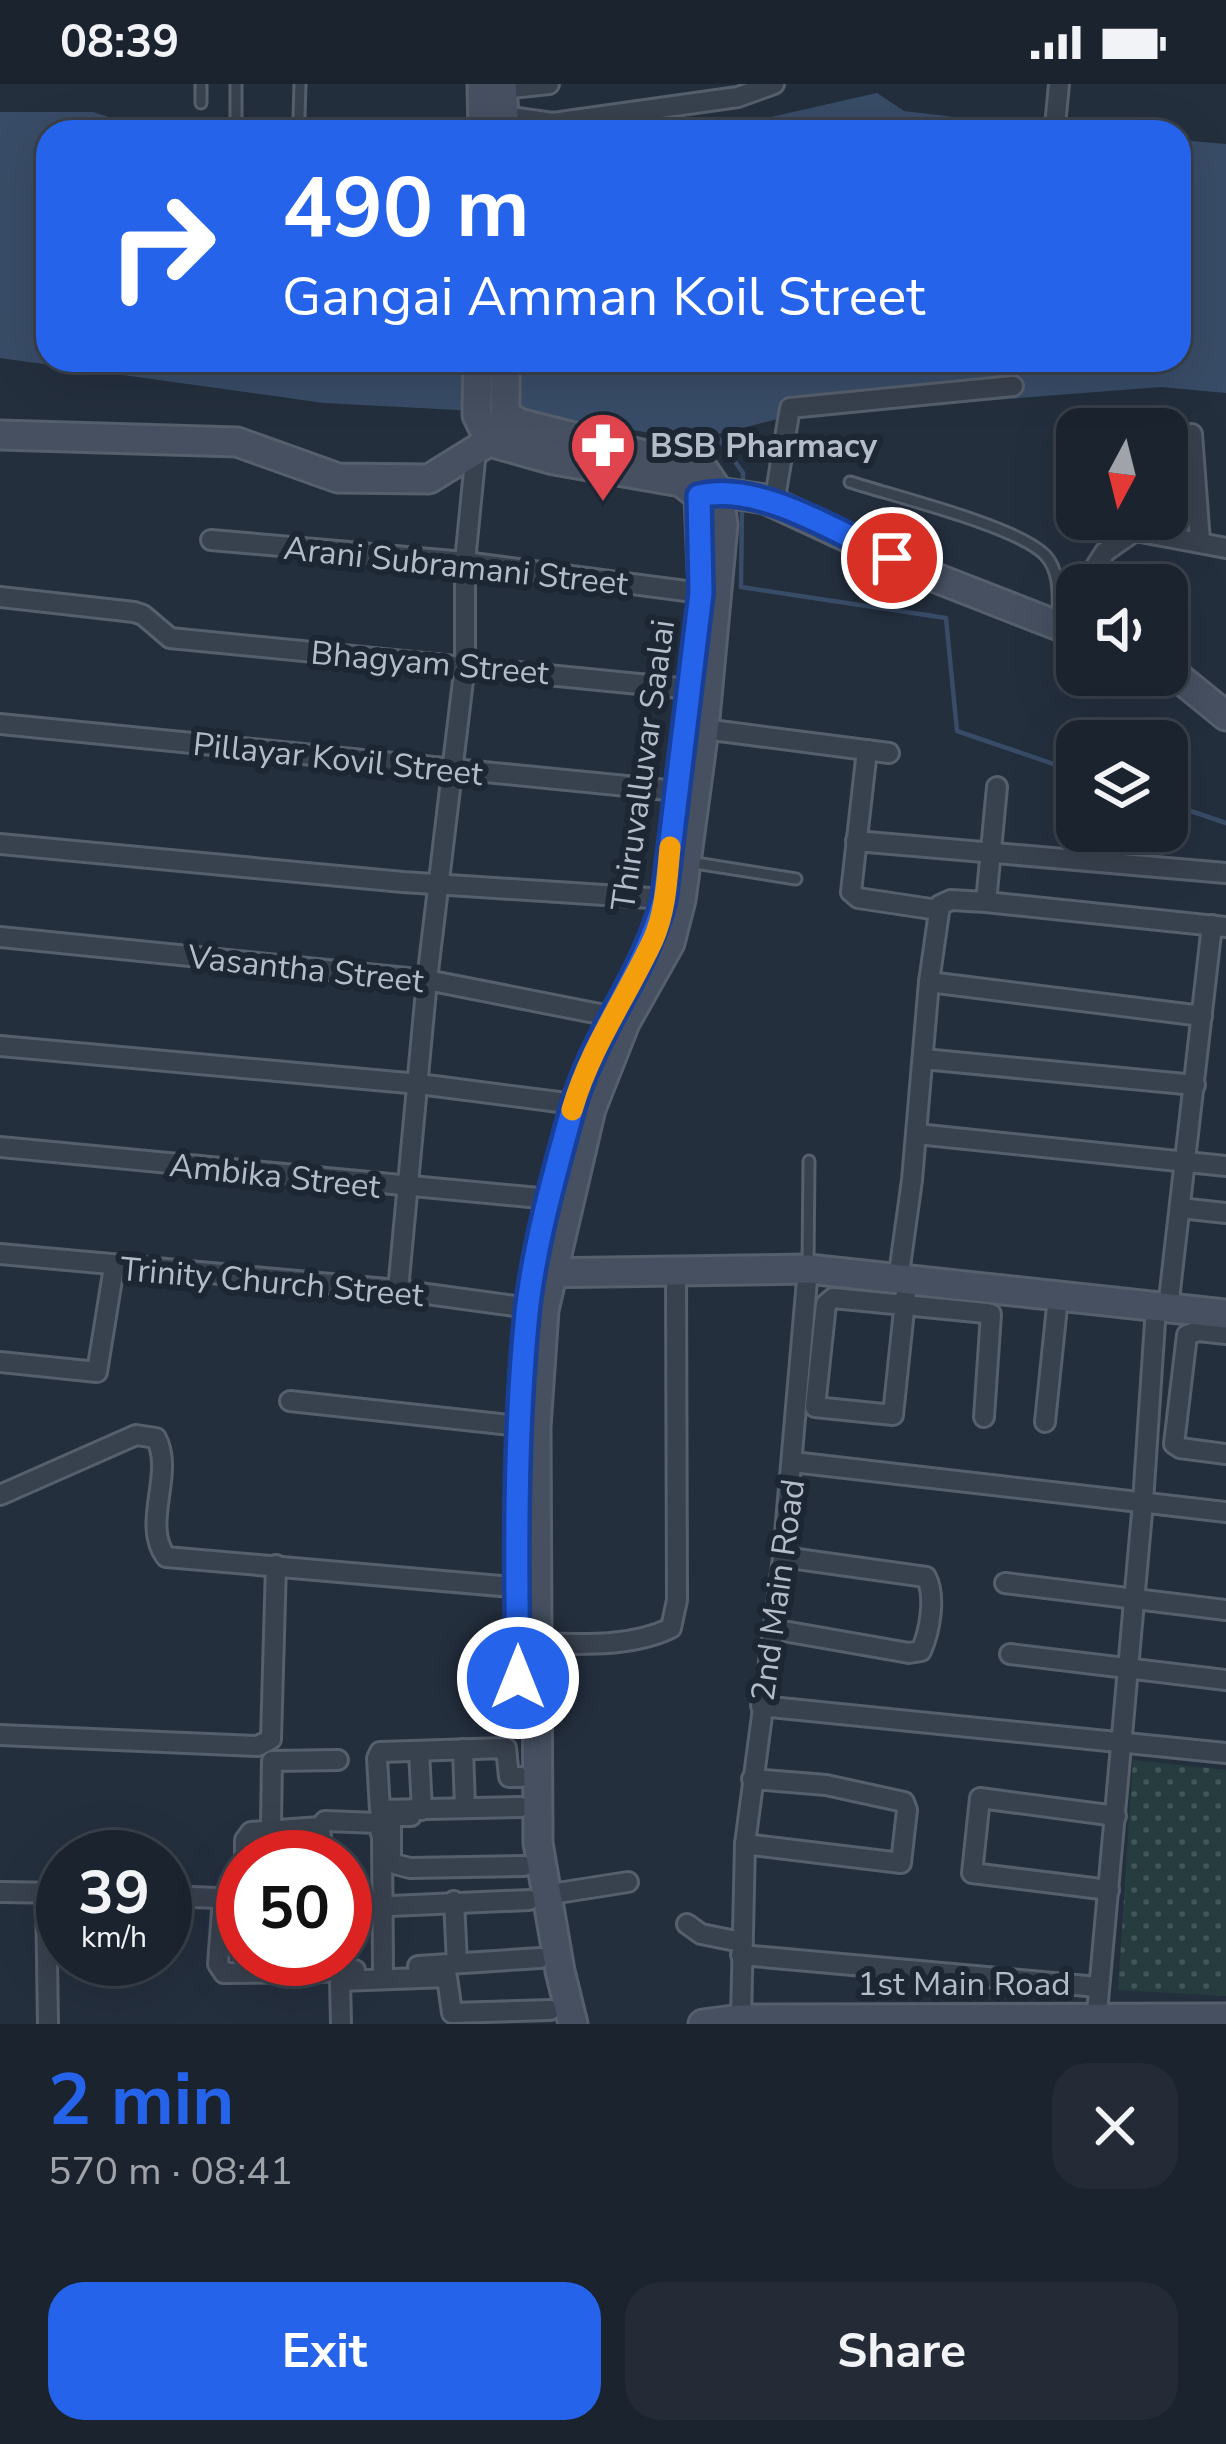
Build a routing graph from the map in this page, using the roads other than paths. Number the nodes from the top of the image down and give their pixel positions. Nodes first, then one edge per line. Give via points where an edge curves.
1 (201, 84) edge
2 (236, 84) edge
3 (300, 84) edge
4 (773, 84) edge
5 (1059, 84) edge
6 (549, 86) edge
7 (737, 91) edge
8 (201, 103) dead end
9 (496, 106) edge
10 (299, 117) dead end
11 (236, 120) dead end
12 (543, 120) edge
13 (553, 120) edge
14 (570, 120) edge
15 (1056, 120) edge
16 (483, 372) edge
17 (504, 372) edge
18 (1013, 386) dead end
19 (500, 418) junction
20 (1192, 434) dead end
21 (0, 435) edge
22 (483, 446) junction
23 (850, 482) dead end
24 (718, 494) junction
25 (770, 501) junction
26 (211, 540) dead end
27 (1200, 542) junction
28 (1226, 548) edge
29 (464, 562) junction
30 (1097, 564) edge
31 (1056, 580) edge
32 (701, 593) junction
33 (0, 598) edge
34 (1056, 624) edge
35 (465, 664) junction
36 (1188, 685) edge
37 (690, 688) junction
38 (1226, 716) edge
39 (0, 724) edge
40 (704, 729) junction
41 (868, 750) junction
42 (889, 753) dead end
43 (453, 770) junction
44 (998, 787) dead end
45 (677, 791) junction
46 (856, 841) junction
47 (0, 844) edge
48 (991, 854) junction
49 (686, 862) junction
50 (1226, 873) edge
51 (796, 879) dead end
52 (439, 884) junction
53 (673, 899) junction
54 (986, 902) junction
55 (938, 910) junction
56 (1219, 926) edge
57 (0, 937) edge
58 (428, 980) junction
59 (929, 982) junction
60 (610, 1016) junction
61 (1202, 1016) junction
62 (0, 1046) edge
63 (923, 1059) junction
64 (419, 1084) junction
65 (1195, 1085) junction
66 (574, 1103) junction
67 (917, 1134) junction
68 (0, 1148) edge
69 (809, 1161) dead end
70 (1187, 1162) junction
71 (1226, 1166) edge
72 (407, 1188) junction
73 (550, 1199) junction
74 (1180, 1208) junction
75 (1226, 1213) edge
76 (0, 1254) edge
77 (114, 1267) junction
78 (808, 1270) junction
79 (676, 1272) junction
80 (544, 1273) junction
81 (903, 1289) junction
82 (398, 1290) junction
83 (1058, 1297) junction
84 (1162, 1308) junction
85 (536, 1309) junction
86 (1226, 1315) edge
87 (1226, 1334) edge
88 (0, 1362) edge
89 (290, 1401) dead end
90 (984, 1417) dead end
91 (1045, 1422) dead end
92 (519, 1426) junction
93 (1226, 1454) edge
94 (794, 1462) junction
95 (0, 1495) edge
96 (1143, 1502) junction
97 (1226, 1512) edge
98 (783, 1558) junction
99 (276, 1565) junction
100 (1005, 1583) dead end
101 (527, 1588) junction
102 (1132, 1599) junction
103 (1226, 1610) edge
104 (772, 1629) junction
105 (526, 1643) junction
106 (1010, 1654) dead end
107 (1126, 1667) junction
108 (1226, 1680) edge
109 (761, 1706) junction
110 (0, 1735) edge
111 (271, 1739) junction
112 (520, 1742) junction
113 (1119, 1742) junction
114 (375, 1743) dead end
115 (463, 1749) junction
116 (419, 1750) junction
117 (1226, 1753) edge
118 (338, 1760) dead end
119 (272, 1761) junction
120 (520, 1777) junction
121 (752, 1779) junction
122 (465, 1808) junction
123 (422, 1810) junction
124 (521, 1810) junction
125 (1116, 1816) junction
126 (271, 1822) dead end
127 (320, 1827) junction
128 (279, 1830) edge
129 (320, 1830) edge
130 (746, 1844) junction
131 (524, 1866) junction
132 (628, 1882) dead end
133 (1109, 1890) junction
134 (0, 1892) edge
135 (36, 1892) edge
136 (537, 1897) junction
137 (454, 1900) junction
138 (382, 1905) junction
139 (372, 1906) edge
140 (687, 1924) dead end
141 (741, 1949) junction
142 (540, 1958) junction
143 (457, 1963) junction
144 (372, 1968) edge
145 (383, 1968) junction
146 (50, 1986) edge
147 (1098, 1987) junction
148 (554, 2018) edge
149 (1226, 2018) edge
150 (756, 2020) edge
151 (853, 2021) edge
152 (1096, 2021) edge
153 (48, 2024) edge
154 (340, 2024) edge
155 (703, 2024) edge

1 - 8 lane
2 - 11 lane
3 - 10 lane
4 - 7 street
5 - 15 street
6 - 9 street
6 - 13 street
7 - 14 street
9 - 12 street
16 - 19 main road
17 - 19 main road
18 - 25 street via 790,408
19 - 22 main road
19 - 24 main road via 704,470
20 - 27 street
21 - 22 main road via 237,442 338,478 429,479
22 - 24 main road
22 - 29 street
23 - 31 lane via 1017,536 1045,555
24 - 25 main road
24 - 32 main road, Thiruvalluvar Saalai
24 - 40 main road, Thiruvalluvar Saalai via 723,525
25 - 34 main road
26 - 29 street, Arani Subramani Street
27 - 28 street
27 - 30 street via 1135,531
29 - 32 street, Arani Subramani Street
29 - 35 street
32 - 37 main road, Thiruvalluvar Saalai
33 - 35 street, Bhagyam Street via 134,612 170,638
35 - 37 street, Bhagyam Street
35 - 43 street
36 - 38 main road
37 - 45 main road, Thiruvalluvar Saalai
39 - 43 street, Pillayar Kovil Street
40 - 41 street
40 - 49 main road, Thiruvalluvar Saalai
41 - 42 street
41 - 46 street
43 - 45 street, Pillayar Kovil Street
43 - 52 street
44 - 48 street
45 - 53 main road, Thiruvalluvar Saalai
46 - 48 street
46 - 55 street via 854,896
47 - 52 street
48 - 50 street
48 - 54 street
49 - 51 lane
49 - 53 main road, Thiruvalluvar Saalai
52 - 53 street
52 - 58 street
53 - 60 main road, Thiruvalluvar Saalai
53 - 80 main road, Thiruvalluvar Saalai via 670,943 625,1023 591,1108
54 - 55 street via 951,900
54 - 56 street
55 - 59 street
56 - 61 street
57 - 58 street, Vasantha Street
58 - 60 street, Vasantha Street
58 - 64 street
59 - 61 street
59 - 63 street
60 - 66 main road, Thiruvalluvar Saalai
61 - 65 street
62 - 64 street
63 - 65 street
63 - 67 street
64 - 66 street
64 - 72 street
65 - 70 street
66 - 73 main road, Thiruvalluvar Saalai
67 - 70 street
67 - 81 street
68 - 72 street, Ambika Street
69 - 78 lane, 2nd Main Road
70 - 71 street
70 - 74 street
72 - 73 street, Ambika Street
72 - 82 street
73 - 80 main road, Thiruvalluvar Saalai
74 - 75 street
74 - 84 street
76 - 77 street, Trinity Church Street
77 - 82 street, Trinity Church Street
77 - 88 street via 97,1372
78 - 79 main road
78 - 81 main road
78 - 94 street, 2nd Main Road
79 - 80 main road
79 - 105 street via 671,1628 635,1640
80 - 85 main road, Thiruvalluvar Saalai
81 - 81 street via 893,1415 815,1407 828,1300
81 - 83 main road
81 - 90 street via 993,1318
82 - 85 street, Trinity Church Street
83 - 84 main road
83 - 91 street
84 - 86 main road
84 - 96 street
85 - 92 main road, Thiruvalluvar Saalai
85 - 101 main road, Thiruvalluvar Saalai
87 - 93 street via 1187,1335 1174,1444
89 - 92 street
92 - 101 main road, Thiruvalluvar Saalai
94 - 96 street
94 - 98 street, 2nd Main Road
95 - 99 street via 147,1434 163,1454 156,1540 166,1556
96 - 97 street
96 - 102 street
98 - 104 street, 2nd Main Road
98 - 104 street via 926,1577 925,1643 909,1653
99 - 101 street
99 - 111 street
100 - 102 street
101 - 105 main road, Thiruvalluvar Saalai
102 - 103 street
102 - 107 street
104 - 109 street, 2nd Main Road
105 - 112 main road, Thiruvalluvar Saalai
105 - 136 main road, Thiruvalluvar Saalai
106 - 107 street
107 - 108 street
107 - 113 street
109 - 113 street
109 - 121 street, 2nd Main Road
110 - 111 street via 258,1746
111 - 119 street
112 - 114 street
112 - 120 main road, Thiruvalluvar Saalai
113 - 117 street
113 - 125 street
115 - 116 street
115 - 120 street via 506,1748 509,1777
115 - 122 street
116 - 123 street
116 - 123 street via 377,1758 380,1810
118 - 119 street
119 - 126 street
120 - 124 main road, Thiruvalluvar Saalai
121 - 130 street, 2nd Main Road
121 - 130 street via 886,1796 907,1810 902,1863
122 - 123 street
122 - 124 street
124 - 131 main road, Thiruvalluvar Saalai
124 - 131 street via 395,1816 388,1846 391,1863 410,1868
125 - 133 street
125 - 133 street via 980,1798 972,1873
127 - 128 street
127 - 129 street
127 - 138 street via 378,1823
130 - 141 street, 2nd Main Road
131 - 136 main road, Thiruvalluvar Saalai
132 - 136 street
133 - 147 street
134 - 135 street
136 - 137 street
136 - 142 main road, Thiruvalluvar Saalai
136 - 148 main road, Thiruvalluvar Saalai
137 - 138 street
137 - 143 street
138 - 139 street
138 - 145 street
140 - 141 street
141 - 147 street
141 - 150 street, 2nd Main Road
142 - 143 street
142 - 148 main road, Thiruvalluvar Saalai
143 - 145 street
144 - 145 street
146 - 153 street
147 - 152 street
148 - 154 street via 452,2013 447,1977 340,1981
149 - 152 main road, 1st Main Road
150 - 151 main road, 1st Main Road
150 - 155 main road, 1st Main Road
151 - 152 main road, 1st Main Road

